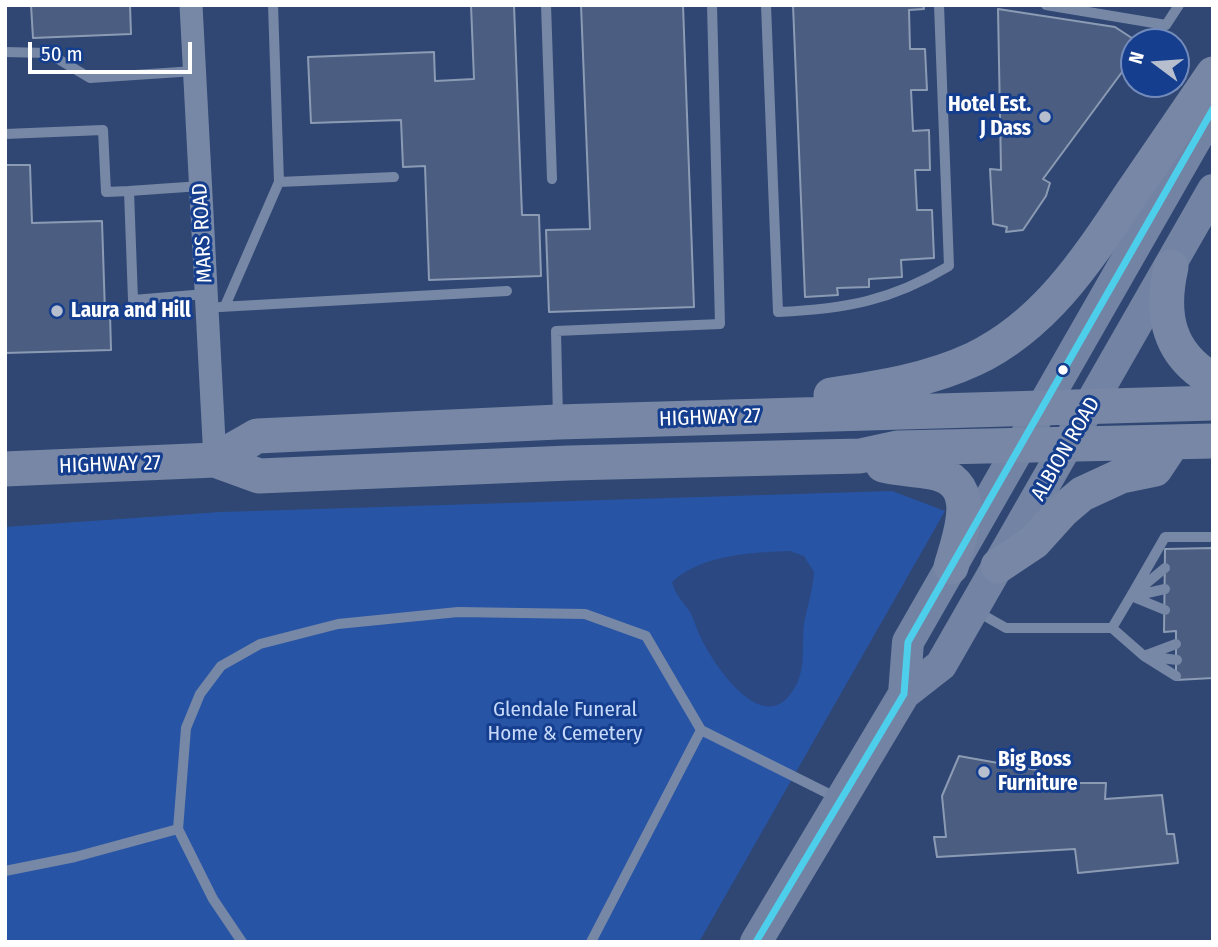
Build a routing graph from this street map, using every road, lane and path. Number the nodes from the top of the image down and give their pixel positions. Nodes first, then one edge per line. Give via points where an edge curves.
1 (191, 5) edge
2 (273, 5) edge
3 (546, 5) edge
4 (712, 5) edge
5 (766, 5) edge
6 (939, 5) edge
7 (1046, 5) edge
8 (1179, 5) edge
9 (5, 52) edge
10 (195, 71) junction
11 (1213, 74) edge
12 (1213, 109) edge
13 (5, 134) edge
14 (394, 177) dead end
15 (552, 179) dead end
16 (279, 182) junction
17 (201, 186) junction
18 (1213, 190) edge
19 (129, 191) junction
20 (1171, 267) junction
21 (507, 290) dead end
22 (213, 303) junction
23 (1213, 380) edge
24 (1213, 403) edge
25 (1091, 407) junction
26 (1042, 408) junction
27 (688, 418) junction
28 (558, 422) junction
29 (1213, 441) edge
30 (1173, 442) junction
31 (1069, 444) junction
32 (1020, 445) junction
33 (860, 456) junction
34 (215, 460) junction
35 (5, 469) edge
36 (1213, 537) edge
37 (998, 566) junction
38 (951, 567) junction
39 (1165, 568) dead end
40 (1165, 589) dead end
41 (1131, 596) junction
42 (973, 610) junction
43 (1164, 610) dead end
44 (1112, 628) junction
45 (1177, 644) dead end
46 (1144, 656) junction
47 (1177, 660) dead end
48 (1176, 676) dead end
49 (904, 694) junction
50 (701, 730) junction
51 (840, 800) junction
52 (178, 829) junction
53 (5, 871) edge
54 (242, 942) edge
55 (591, 942) edge
56 (756, 942) edge

1 - 10 street, MARS ROAD
2 - 16 lane
3 - 15 lane
4 - 28 lane via 720,324 556,331
5 - 6 lane via 778,312 835,310 886,299 949,267
7 - 8 lane via 1166,25
9 - 10 lane via 48,53 90,78
10 - 17 street, MARS ROAD
11 - 27 main road via 1088,258 1057,296 1008,340 942,373 887,387 718,405
12 - 26 main road, ALBION ROAD
13 - 19 lane via 103,130 106,192
14 - 16 lane
16 - 22 lane
17 - 19 lane
17 - 22 street, MARS ROAD
18 - 20 main road, ALBION ROAD
19 - 22 lane via 133,300
20 - 23 main road via 1167,295 1174,343 1196,371
20 - 25 main road, ALBION ROAD
21 - 22 lane
22 - 34 street, MARS ROAD
24 - 25 main road, HIGHWAY 27
25 - 26 main road, HIGHWAY 27
25 - 31 main road, ALBION ROAD
26 - 27 main road, HIGHWAY 27
26 - 32 main road, ALBION ROAD
27 - 28 main road, HIGHWAY 27
28 - 34 main road, HIGHWAY 27 via 257,436
29 - 30 main road, HIGHWAY 27
30 - 31 main road, HIGHWAY 27
30 - 37 main road via 1155,469 1121,476 1082,494 1034,542
31 - 32 main road, HIGHWAY 27
31 - 37 main road, ALBION ROAD
32 - 33 main road, HIGHWAY 27 via 897,448
32 - 38 main road, ALBION ROAD
33 - 34 main road, HIGHWAY 27 via 259,476
33 - 38 main road via 886,466 935,472 959,489 964,498 964,522
34 - 35 main road, HIGHWAY 27
36 - 41 lane via 1165,537
37 - 42 main road, ALBION ROAD
38 - 49 main road, ALBION ROAD via 908,642
39 - 41 lane
40 - 41 lane
41 - 43 lane
41 - 44 lane
42 - 44 lane via 1006,628
42 - 49 main road, ALBION ROAD via 941,665
44 - 46 lane
45 - 46 lane
46 - 47 lane
46 - 48 lane
49 - 51 main road, ALBION ROAD
50 - 51 lane
50 - 52 lane via 646,636 585,614 458,612 338,624 260,644 221,666 200,694 186,729
50 - 55 lane
51 - 56 main road, ALBION ROAD
52 - 53 lane
52 - 54 lane via 213,899

